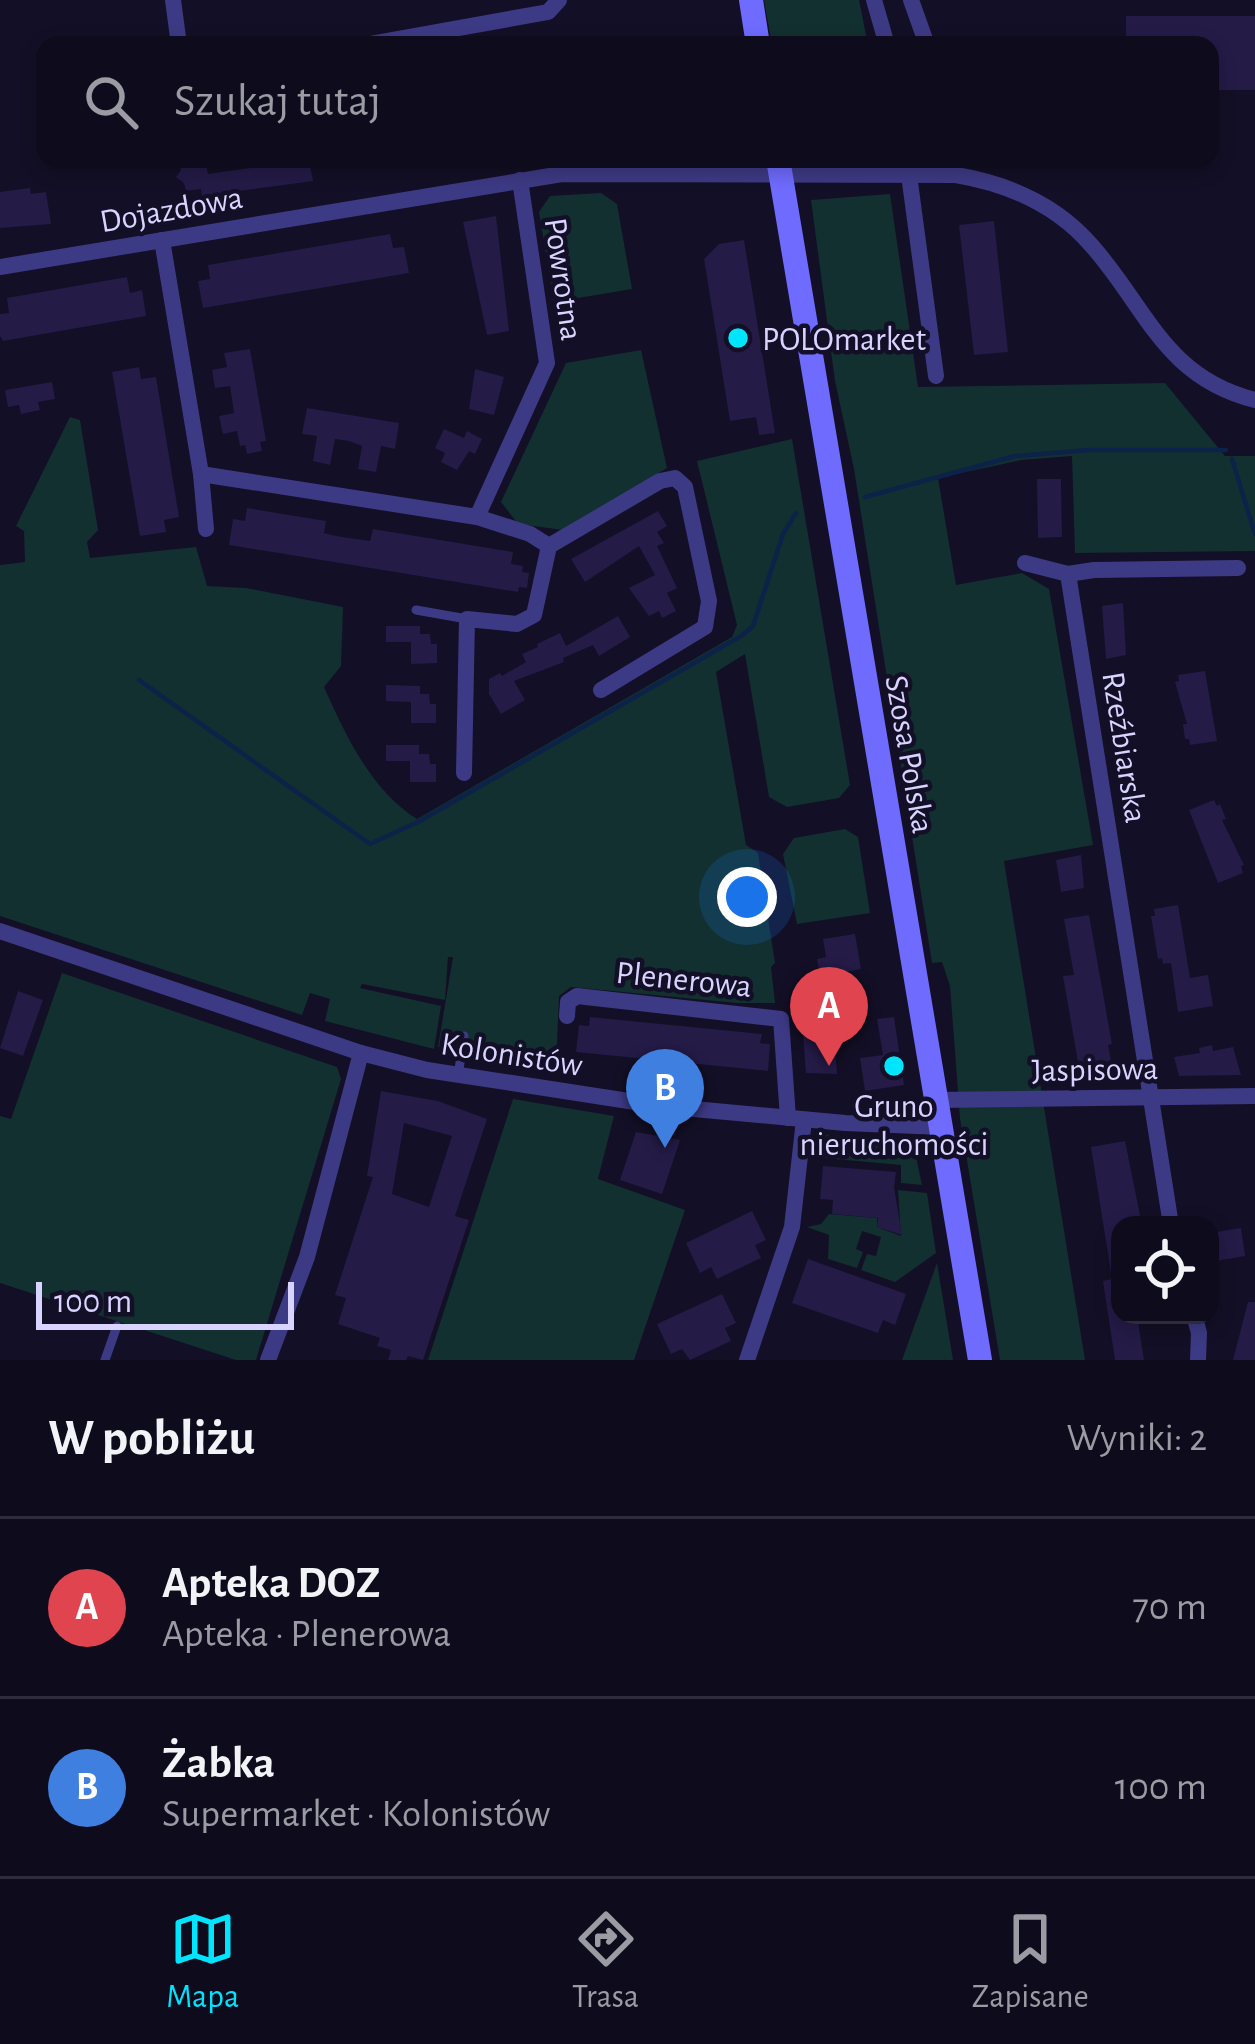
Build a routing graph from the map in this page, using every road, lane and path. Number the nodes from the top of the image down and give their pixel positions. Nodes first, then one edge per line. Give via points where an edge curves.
1 (173, 0) edge
2 (559, 0) edge
3 (751, 0) edge
4 (874, 0) edge
5 (911, 0) edge
6 (178, 36) edge
7 (414, 36) edge
8 (757, 36) edge
9 (884, 36) edge
10 (924, 36) edge
11 (779, 168) edge
12 (920, 170) edge
13 (520, 180) junction
14 (162, 239) junction
15 (0, 267) edge
16 (937, 376) dead end
17 (1255, 400) edge
18 (201, 474) junction
19 (477, 517) junction
20 (206, 529) dead end
21 (549, 546) junction
22 (1025, 563) dead end
23 (1238, 568) dead end
24 (1068, 574) junction
25 (416, 610) dead end
26 (467, 619) junction
27 (602, 689) dead end
28 (464, 773) dead end
29 (0, 931) edge
30 (567, 1016) dead end
31 (464, 1036) dead end
32 (361, 1053) junction
33 (458, 1076) junction
34 (1255, 1096) edge
35 (1152, 1097) junction
36 (937, 1100) junction
37 (796, 1119) junction
38 (941, 1127) junction
39 (1170, 1216) edge
40 (1196, 1324) edge
41 (117, 1326) dead end
42 (105, 1360) edge
43 (268, 1360) edge
44 (747, 1360) edge
45 (980, 1360) edge
46 (1198, 1360) edge

1 - 6 street
2 - 7 street via 548,12
3 - 8 street
4 - 9 street
5 - 10 street
11 - 12 street, Dojazdowa
11 - 13 street, Dojazdowa
11 - 36 street, Szosa Polska
12 - 16 street
12 - 17 street, Dojazdowa via 994,182 1048,208 1094,248 1175,356
13 - 14 street, Dojazdowa
13 - 19 street, Powrotna via 547,363
14 - 15 street, Dojazdowa
14 - 18 street
18 - 19 street
18 - 20 street
19 - 21 street
21 - 26 street via 534,615 517,624
21 - 27 street via 660,481 675,478 685,487 709,602 705,627
22 - 24 street
23 - 24 street
24 - 35 street, Rzeźbiarska
25 - 26 lane
26 - 28 street
29 - 32 street, Kolonistów
30 - 37 street, Plenerowa via 577,996 782,1019
31 - 33 lane
32 - 33 street, Kolonistów
32 - 43 street via 307,1257
33 - 37 street, Kolonistów
34 - 35 street, Jaspisowa
35 - 36 street, Jaspisowa
35 - 39 street, Rzeźbiarska
36 - 38 street, Szosa Polska
37 - 38 street, Kolonistów
37 - 44 street via 792,1227
38 - 45 street, Szosa Polska
40 - 46 street
41 - 42 lane

